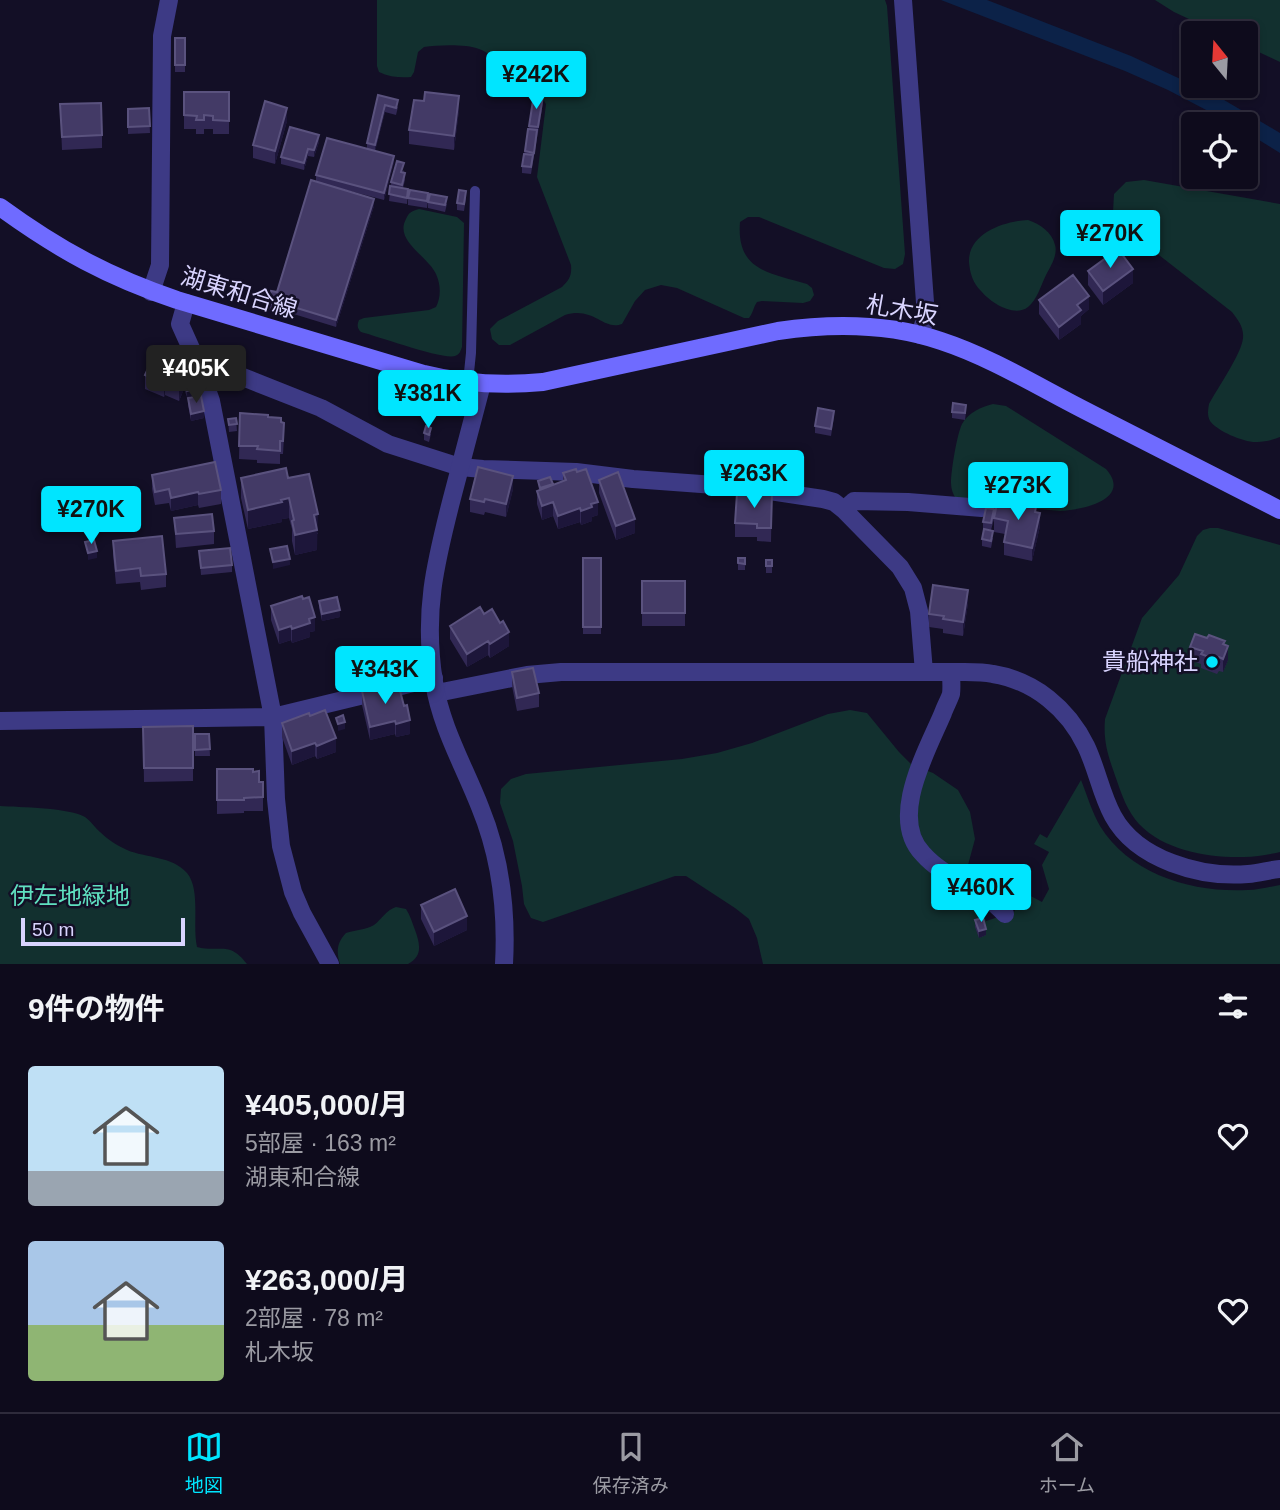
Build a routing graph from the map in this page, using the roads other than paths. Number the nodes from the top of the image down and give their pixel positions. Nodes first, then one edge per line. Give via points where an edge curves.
1 (169, 0) edge
2 (904, 6) edge
3 (475, 191) dead end
4 (0, 207) edge
5 (151, 292) junction
6 (186, 303) junction
7 (920, 335) junction
8 (202, 372) junction
9 (475, 383) junction
10 (460, 467) junction
11 (982, 508) dead end
12 (844, 510) junction
13 (1280, 510) edge
14 (924, 672) junction
15 (951, 672) junction
16 (435, 686) junction
17 (274, 717) junction
18 (0, 721) edge
19 (1280, 869) edge
20 (1005, 914) dead end
21 (330, 964) edge
22 (504, 964) edge

1 - 5 street via 163,36 160,265
2 - 7 street via 926,316
3 - 9 lane via 471,353
4 - 5 main road, 湖東和合線 via 65,251
5 - 6 main road, 湖東和合線
6 - 8 street via 180,324
6 - 9 main road, 湖東和合線 via 424,374
7 - 9 main road, 札木坂 via 861,326 805,327 543,382
7 - 13 main road, 札木坂 via 992,363
8 - 10 street via 215,366 321,408 388,444
8 - 17 street
9 - 10 street
10 - 12 street via 742,486 824,499
10 - 16 street via 429,614
11 - 12 street via 854,501
12 - 14 street via 900,567 913,588
14 - 15 street
14 - 16 street via 561,671
15 - 19 street via 1017,680 1059,707 1087,748 1114,816 1143,849 1163,860 1216,873
15 - 20 street via 951,694 914,782 908,806 909,832 921,853 939,869 989,898
16 - 17 street
16 - 22 street via 451,740 494,846 503,888
17 - 18 street
17 - 21 street via 281,846 293,892

